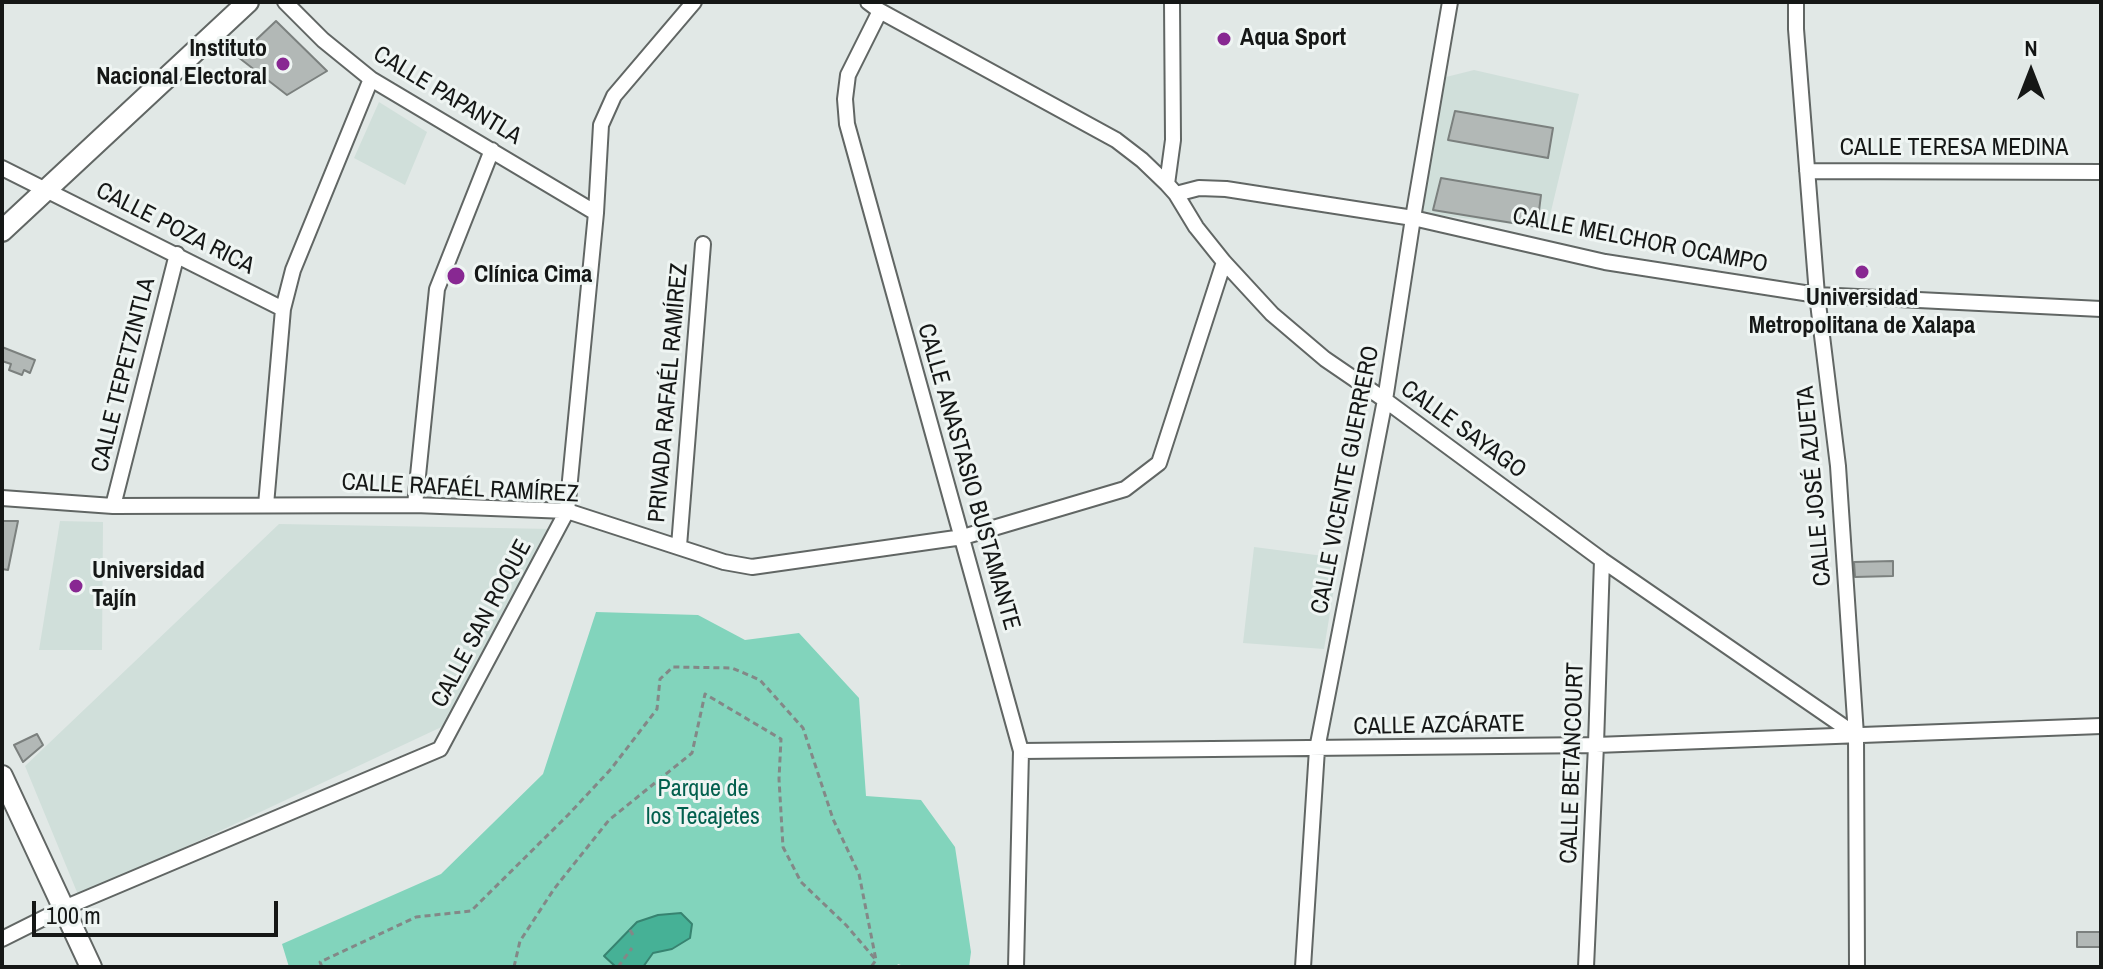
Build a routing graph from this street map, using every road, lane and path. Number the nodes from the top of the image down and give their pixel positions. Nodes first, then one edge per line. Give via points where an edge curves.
1 (248, 2) edge
2 (285, 2) edge
3 (694, 2) edge
4 (1172, 2) edge
5 (1450, 2) edge
6 (1796, 2) edge
7 (874, 6) edge
8 (371, 79) junction
9 (492, 150) junction
10 (2, 168) edge
11 (1807, 171) junction
12 (2101, 172) edge
13 (1172, 189) junction
14 (47, 190) junction
15 (596, 213) junction
16 (1413, 218) junction
17 (2, 231) edge
18 (703, 244) dead end
19 (177, 254) junction
20 (1224, 262) junction
21 (1817, 295) junction
22 (283, 309) junction
23 (2101, 309) edge
24 (1385, 400) junction
25 (2, 498) edge
26 (266, 505) junction
27 (415, 505) junction
28 (113, 506) junction
29 (567, 511) junction
30 (963, 537) junction
31 (679, 546) junction
32 (1602, 560) junction
33 (2101, 726) edge
34 (1856, 735) junction
35 (1596, 745) junction
36 (1317, 749) junction
37 (1021, 751) junction
38 (2, 776) edge
39 (64, 908) junction
40 (630, 930) dead end
41 (633, 935) dead end
42 (2, 939) edge
43 (632, 948) dead end
44 (876, 960) junction
45 (91, 967) edge
46 (322, 967) edge
47 (514, 967) edge
48 (618, 967) edge
49 (871, 967) edge
50 (1016, 967) edge
51 (1303, 967) edge
52 (1586, 967) edge
53 (1857, 967) edge

1 - 14 main road
2 - 8 street, CALLE PAPANTLA
3 - 15 street, CALLE SAN ROQUE via 614,96 601,125
4 - 13 street
5 - 16 street, CALLE VICENTE GUERRERO
6 - 11 street, CALLE JOSÉ AZUETA
7 - 13 street, CALLE SAYAGO via 1116,140
7 - 30 street, CALLE ANASTASIO BUSTAMANTE via 848,75 847,124
8 - 9 street, CALLE PAPANTLA
8 - 22 street via 293,270
9 - 15 street, CALLE PAPANTLA
9 - 27 street via 437,289
10 - 14 street, CALLE POZA RICA
11 - 12 street, CALLE TERESA MEDINA
11 - 21 street, CALLE JOSÉ AZUETA
13 - 16 street, CALLE MELCHOR OCAMPO via 1226,189
13 - 20 street, CALLE SAYAGO
14 - 17 main road
14 - 19 street, CALLE POZA RICA
15 - 29 street, CALLE SAN ROQUE
16 - 21 street, CALLE MELCHOR OCAMPO via 1605,262
16 - 24 street, CALLE VICENTE GUERRERO
18 - 31 street, PRIVADA RAFAÉL RAMÍREZ
19 - 22 street, CALLE POZA RICA
19 - 28 street, CALLE TEPETZINTLA
20 - 24 street, CALLE SAYAGO via 1272,314
20 - 30 street, CALLE RAFAÉL RAMÍREZ via 1159,463 1125,489
21 - 23 street, CALLE MELCHOR OCAMPO
21 - 34 street, CALLE JOSÉ AZUETA via 1838,466
22 - 26 street
24 - 32 street, CALLE SAYAGO
24 - 36 street, CALLE VICENTE GUERRERO
25 - 28 street, CALLE RAFAÉL RAMÍREZ
26 - 27 street, CALLE RAFAÉL RAMÍREZ
26 - 28 street, CALLE RAFAÉL RAMÍREZ
27 - 29 street, CALLE RAFAÉL RAMÍREZ
29 - 31 street, CALLE RAFAÉL RAMÍREZ
29 - 39 street, CALLE SAN ROQUE via 440,749
30 - 31 street, CALLE RAFAÉL RAMÍREZ via 752,567
30 - 37 street, CALLE ANASTASIO BUSTAMANTE
32 - 34 street, CALLE SAYAGO
32 - 35 street, CALLE BETANCOURT
33 - 34 street
34 - 35 street, CALLE AZCÁRATE
34 - 53 street, CALLE JOSÉ AZUETA
35 - 36 street, CALLE AZCÁRATE
35 - 52 street, CALLE BETANCOURT
36 - 37 street, CALLE AZCÁRATE
36 - 51 street, CALLE VICENTE GUERRERO
37 - 50 street, CALLE ANASTASIO BUSTAMANTE
38 - 39 main road
39 - 42 street, CALLE SAN ROQUE
39 - 45 main road
40 - 41 path
43 - 48 path
44 - 46 path via 859,874 833,819 803,728 760,680 732,668 699,666 673,667 660,679 657,709 611,769 471,911 416,917 320,962
44 - 47 path via 801,882 783,847 781,739 705,694 692,753 609,820 520,941
44 - 49 path

